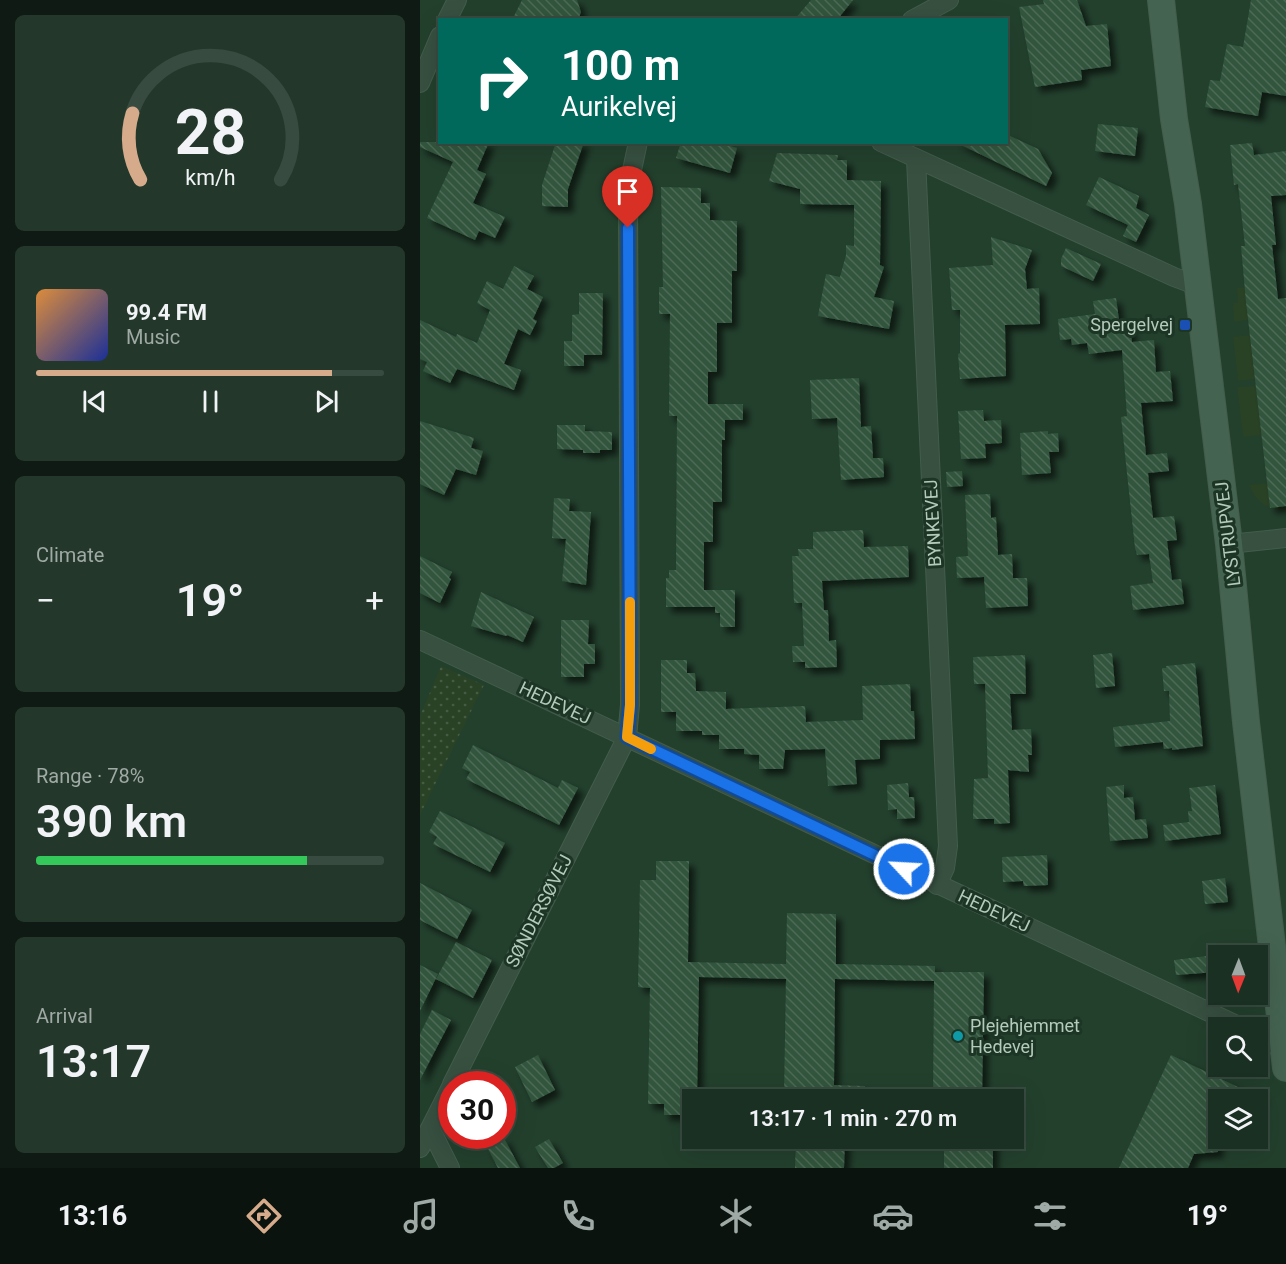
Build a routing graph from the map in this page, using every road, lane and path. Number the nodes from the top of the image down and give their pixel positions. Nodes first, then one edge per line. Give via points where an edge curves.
1 (457, 0) edge
2 (949, 0) edge
3 (1161, 0) edge
4 (448, 18) edge
5 (916, 18) edge
6 (438, 41) edge
7 (420, 82) edge
8 (638, 144) edge
9 (885, 144) edge
10 (916, 159) junction
11 (1198, 286) junction
12 (1286, 538) edge
13 (1229, 544) junction
14 (420, 640) edge
15 (627, 737) junction
16 (937, 885) junction
17 (1219, 1017) edge
18 (1268, 1043) edge
19 (1285, 1056) edge
20 (459, 1071) edge
21 (438, 1112) edge
22 (430, 1128) junction
23 (420, 1148) edge
24 (450, 1168) edge

1 - 4 street
2 - 5 street
3 - 11 street, LYSTRUPVEJ
6 - 7 street
8 - 15 street via 628,189
9 - 10 street
10 - 11 street
10 - 16 street, BYNKEVEJ via 948,846 945,868
11 - 13 street, LYSTRUPVEJ
12 - 13 street
13 - 19 street, LYSTRUPVEJ
14 - 15 street, HEDEVEJ
15 - 16 street, HEDEVEJ
15 - 20 street, SØNDERSØVEJ
16 - 17 street, HEDEVEJ
18 - 19 street
21 - 22 street, SØNDERSØVEJ
22 - 23 street, SØNDERSØVEJ
22 - 24 street

